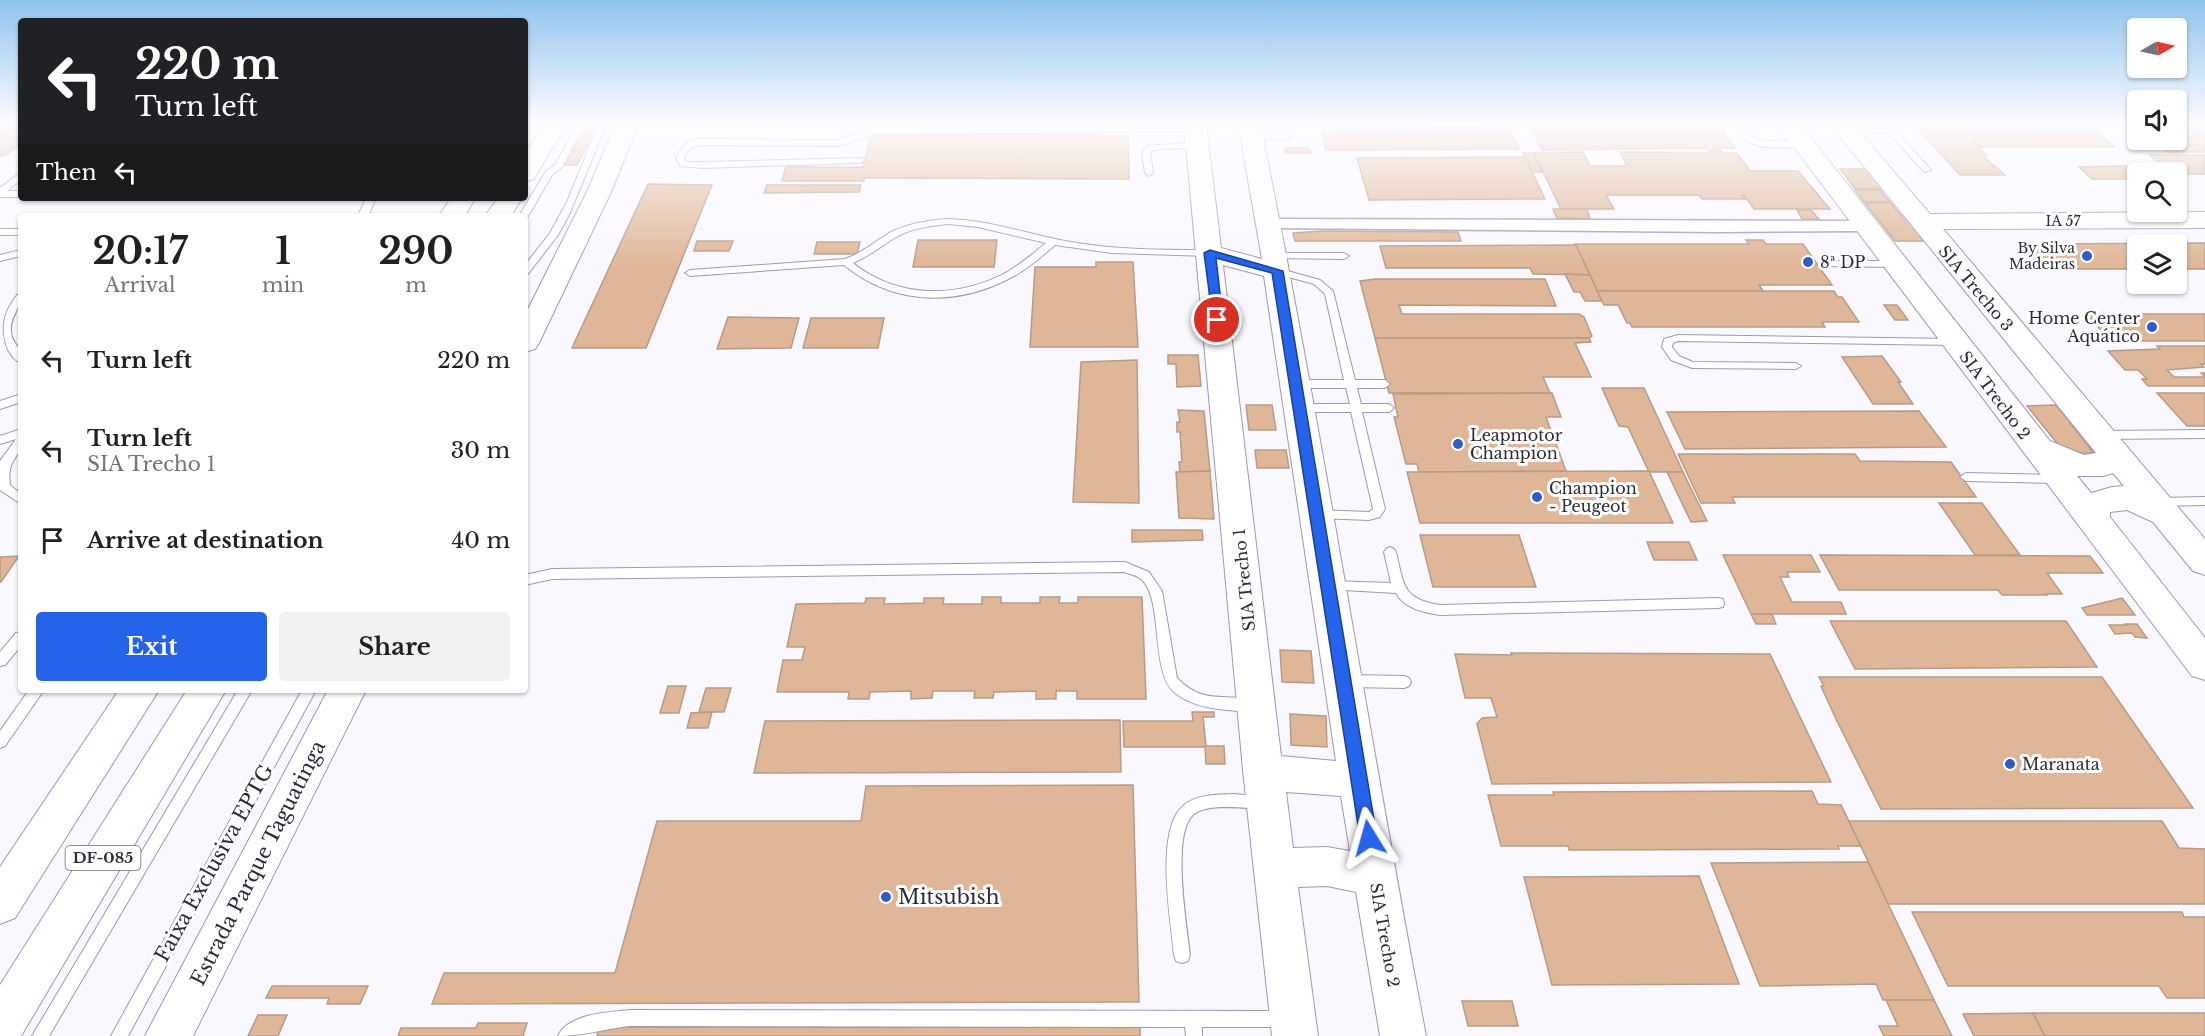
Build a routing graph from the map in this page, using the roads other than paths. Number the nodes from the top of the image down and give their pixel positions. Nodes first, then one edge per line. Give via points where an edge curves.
1 (551, 171) edge
2 (583, 171) edge
3 (608, 171) edge
4 (615, 171) edge
5 (1201, 171) edge
6 (1258, 171) edge
7 (1825, 171) edge
8 (1880, 171) edge
9 (18, 178) edge
10 (600, 192) junction
11 (0, 193) edge
12 (18, 194) edge
13 (1903, 198) junction
14 (2034, 199) junction
15 (2127, 200) edge
16 (2187, 200) edge
17 (2205, 200) edge
18 (526, 213) edge
19 (2205, 220) edge
20 (2054, 221) junction
21 (1922, 222) junction
22 (1866, 225) junction
23 (0, 232) edge
24 (18, 232) edge
25 (1053, 242) junction
26 (1274, 250) junction
27 (1210, 253) junction
28 (1344, 256) dead end
29 (4, 257) edge
30 (846, 262) junction
31 (1823, 264) dead end
32 (1895, 264) junction
33 (0, 265) edge
34 (528, 267) edge
35 (690, 273) dead end
36 (18, 300) edge
37 (9, 310) junction
38 (0, 319) edge
39 (528, 337) edge
40 (1955, 342) junction
41 (18, 357) edge
42 (1796, 366) dead end
43 (1351, 384) junction
44 (1385, 384) dead end
45 (1298, 396) junction
46 (18, 399) edge
47 (0, 405) edge
48 (1356, 408) junction
49 (1389, 408) dead end
50 (18, 434) edge
51 (2205, 434) edge
52 (0, 440) edge
53 (18, 444) edge
54 (2105, 445) junction
55 (2034, 446) junction
56 (1, 470) edge
57 (1966, 477) dead end
58 (2060, 479) junction
59 (18, 499) edge
60 (2205, 501) edge
61 (2161, 509) junction
62 (1317, 514) junction
63 (2093, 519) junction
64 (1390, 552) dead end
65 (2205, 562) edge
66 (528, 578) edge
67 (1329, 586) junction
68 (1399, 588) junction
69 (1718, 603) dead end
70 (18, 640) edge
71 (0, 661) edge
72 (2205, 664) edge
73 (1344, 681) junction
74 (1404, 682) dead end
75 (35, 693) edge
76 (138, 693) edge
77 (205, 693) edge
78 (243, 693) edge
79 (307, 693) edge
80 (345, 693) edge
81 (1258, 707) junction
82 (0, 742) edge
83 (1360, 776) junction
84 (1266, 786) junction
85 (1277, 871) junction
86 (1375, 880) junction
87 (0, 904) edge
88 (1182, 955) dead end
89 (0, 1027) edge
90 (1193, 1028) edge
91 (1294, 1028) edge
92 (40, 1036) edge
93 (119, 1036) edge
94 (168, 1036) edge
95 (566, 1036) edge
96 (1403, 1036) edge

1 - 18 lane
2 - 34 lane via 557,229
3 - 10 main road
4 - 10 main road
5 - 27 main road, SIA Trecho 1
6 - 26 main road, SIA Trecho 2
7 - 22 main road, SIA Trecho 2
8 - 13 main road, SIA Trecho 3
9 - 11 lane
10 - 39 main road
11 - 12 lane
13 - 14 main road, IA 57
13 - 21 main road, SIA Trecho 3
14 - 15 main road, IA 57
14 - 20 main road
16 - 17 main road
19 - 20 main road, IA 57
20 - 21 main road, IA 57
21 - 54 main road, SIA Trecho 3
22 - 26 street via 1708,227
22 - 32 main road, SIA Trecho 2
23 - 24 lane
25 - 27 lane
25 - 30 lane via 974,222 945,221 895,234 873,251
25 - 30 lane via 1013,273 963,292 931,295 896,290 859,276
26 - 27 main road
26 - 28 lane
26 - 43 lane via 1330,293
26 - 45 main road, SIA Trecho 2
27 - 81 main road, SIA Trecho 1
29 - 33 lane
30 - 35 lane
31 - 32 lane
32 - 40 main road, SIA Trecho 2
36 - 37 lane
37 - 38 lane
37 - 41 lane via 4,338
40 - 42 lane via 1678,338 1668,341 1667,347 1675,358 1692,364
40 - 55 main road, SIA Trecho 2
43 - 44 lane
43 - 45 lane
43 - 48 lane
45 - 48 lane
45 - 62 main road, SIA Trecho 2
46 - 47 lane
48 - 49 lane
48 - 62 lane via 1379,509 1369,516
50 - 52 lane
51 - 54 lane
53 - 56 lane
54 - 55 main road via 2103,465 2081,466
54 - 61 main road, SIA Trecho 3
55 - 58 main road, SIA Trecho 2
56 - 59 lane via 4,487
57 - 58 lane
58 - 63 main road, SIA Trecho 2
60 - 61 lane
61 - 63 main road via 2117,497 2095,506
61 - 65 main road, SIA Trecho 3
62 - 67 main road, SIA Trecho 2
63 - 72 main road, SIA Trecho 2
64 - 68 lane
66 - 81 lane via 552,574 1125,567 1145,575 1156,591 1171,680 1178,690 1193,698
67 - 68 lane
67 - 73 main road, SIA Trecho 2
68 - 69 lane via 1409,603 1440,610
70 - 71 lane
73 - 74 lane
73 - 83 main road, SIA Trecho 2
75 - 82 lane
76 - 87 main road
77 - 89 main road, DF-085
78 - 92 lane
79 - 93 lane, Faixa Exclusiva EPTG
80 - 94 main road, Estrada Parque Taguatinga
81 - 84 main road, SIA Trecho 1
83 - 84 main road via 1292,777
83 - 86 main road, SIA Trecho 2
84 - 85 main road, SIA Trecho 1
84 - 88 lane via 1234,801 1198,805 1180,816 1173,852
85 - 86 main road via 1300,865 1325,866 1351,869
85 - 91 main road, SIA Trecho 1
86 - 96 main road, SIA Trecho 2
90 - 91 lane
90 - 95 lane via 630,1018 590,1024

